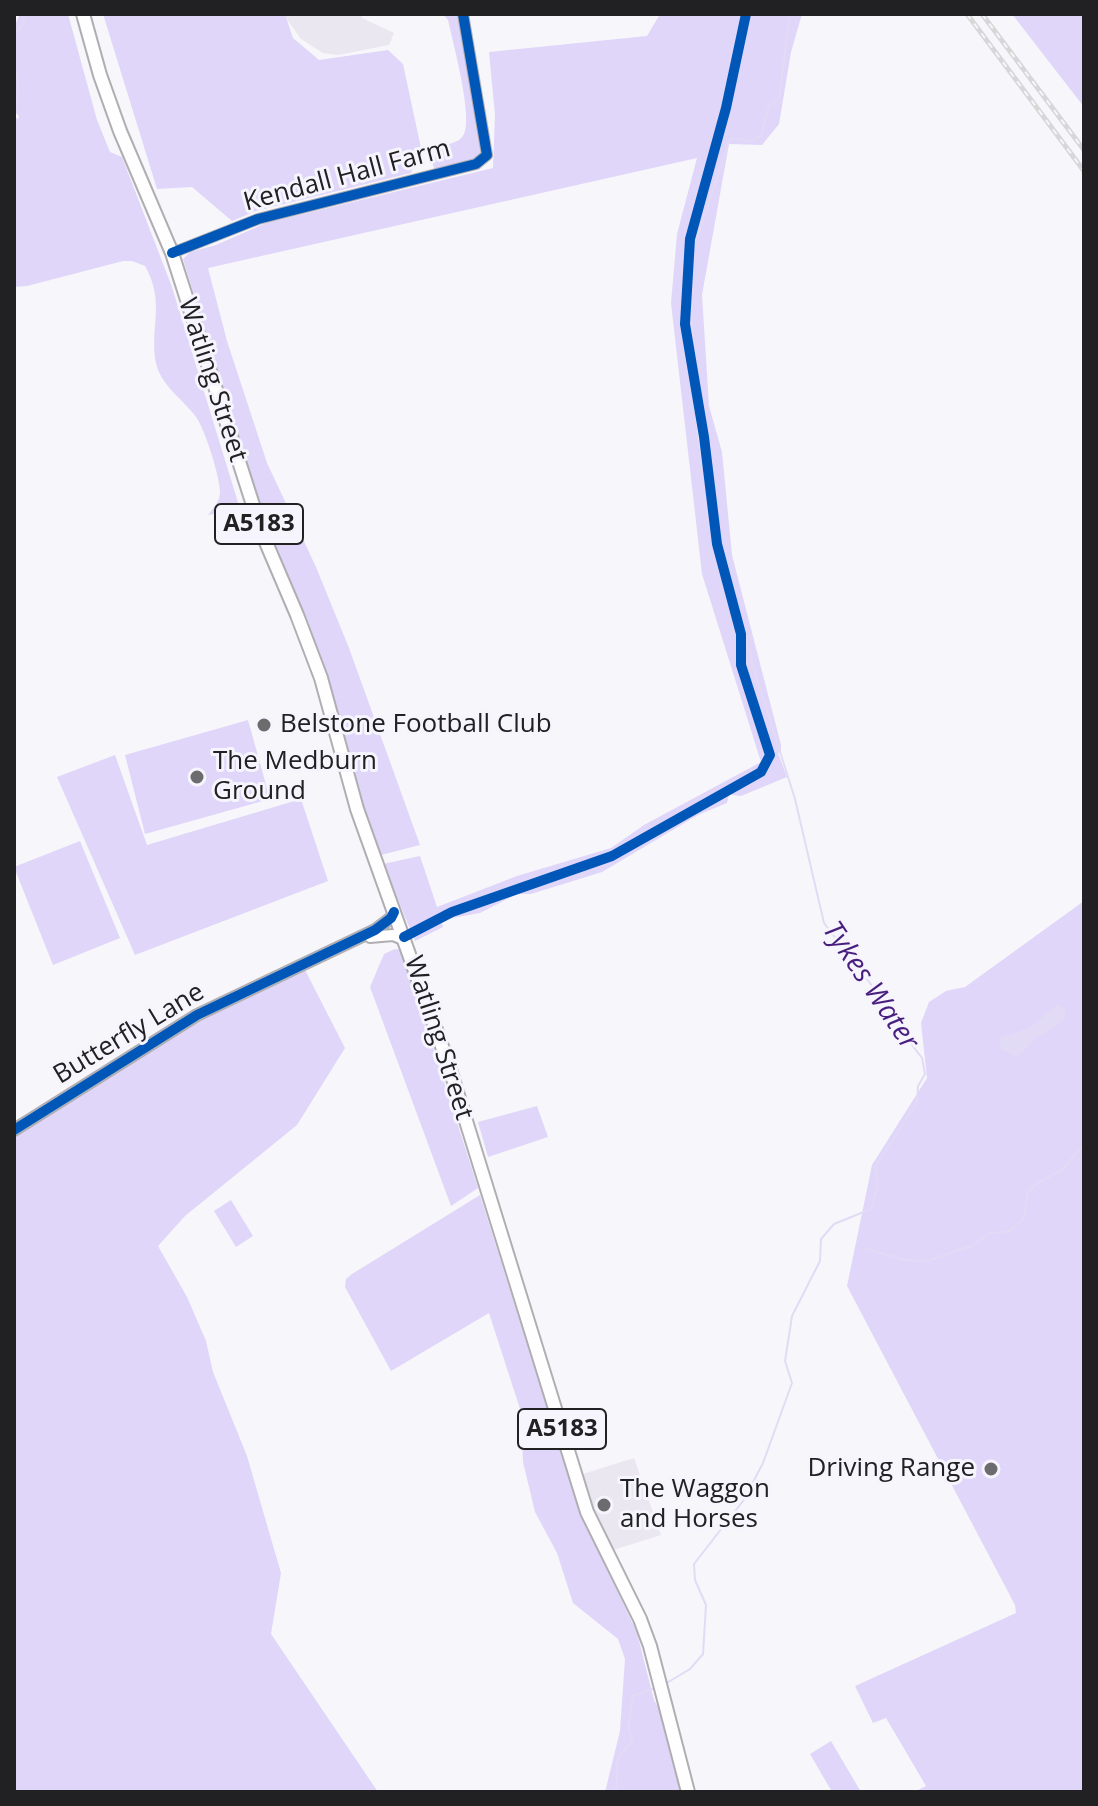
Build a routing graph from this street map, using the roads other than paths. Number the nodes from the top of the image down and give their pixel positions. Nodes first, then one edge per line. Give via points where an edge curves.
1 (83, 14) edge
2 (463, 14) edge
3 (172, 253) junction
4 (394, 912) junction
5 (385, 923) junction
6 (389, 935) junction
7 (356, 940) junction
8 (405, 940) junction
9 (14, 1130) edge
10 (688, 1792) edge

1 - 3 main road, Watling Street / A5183 via 120,131
2 - 3 street, Kendall Hall Farm via 487,155 476,164 258,219
3 - 4 main road, Watling Street / A5183 via 262,533 321,678 357,809
4 - 5 street, Butterfly Lane
4 - 8 main road, Watling Street / A5183
5 - 6 street
5 - 7 street, Butterfly Lane
6 - 7 street, Butterfly Lane
6 - 8 street, Butterfly Lane
7 - 9 street, Butterfly Lane via 197,1015
8 - 10 main road, Watling Street / A5183 via 587,1512 640,1619 655,1663

